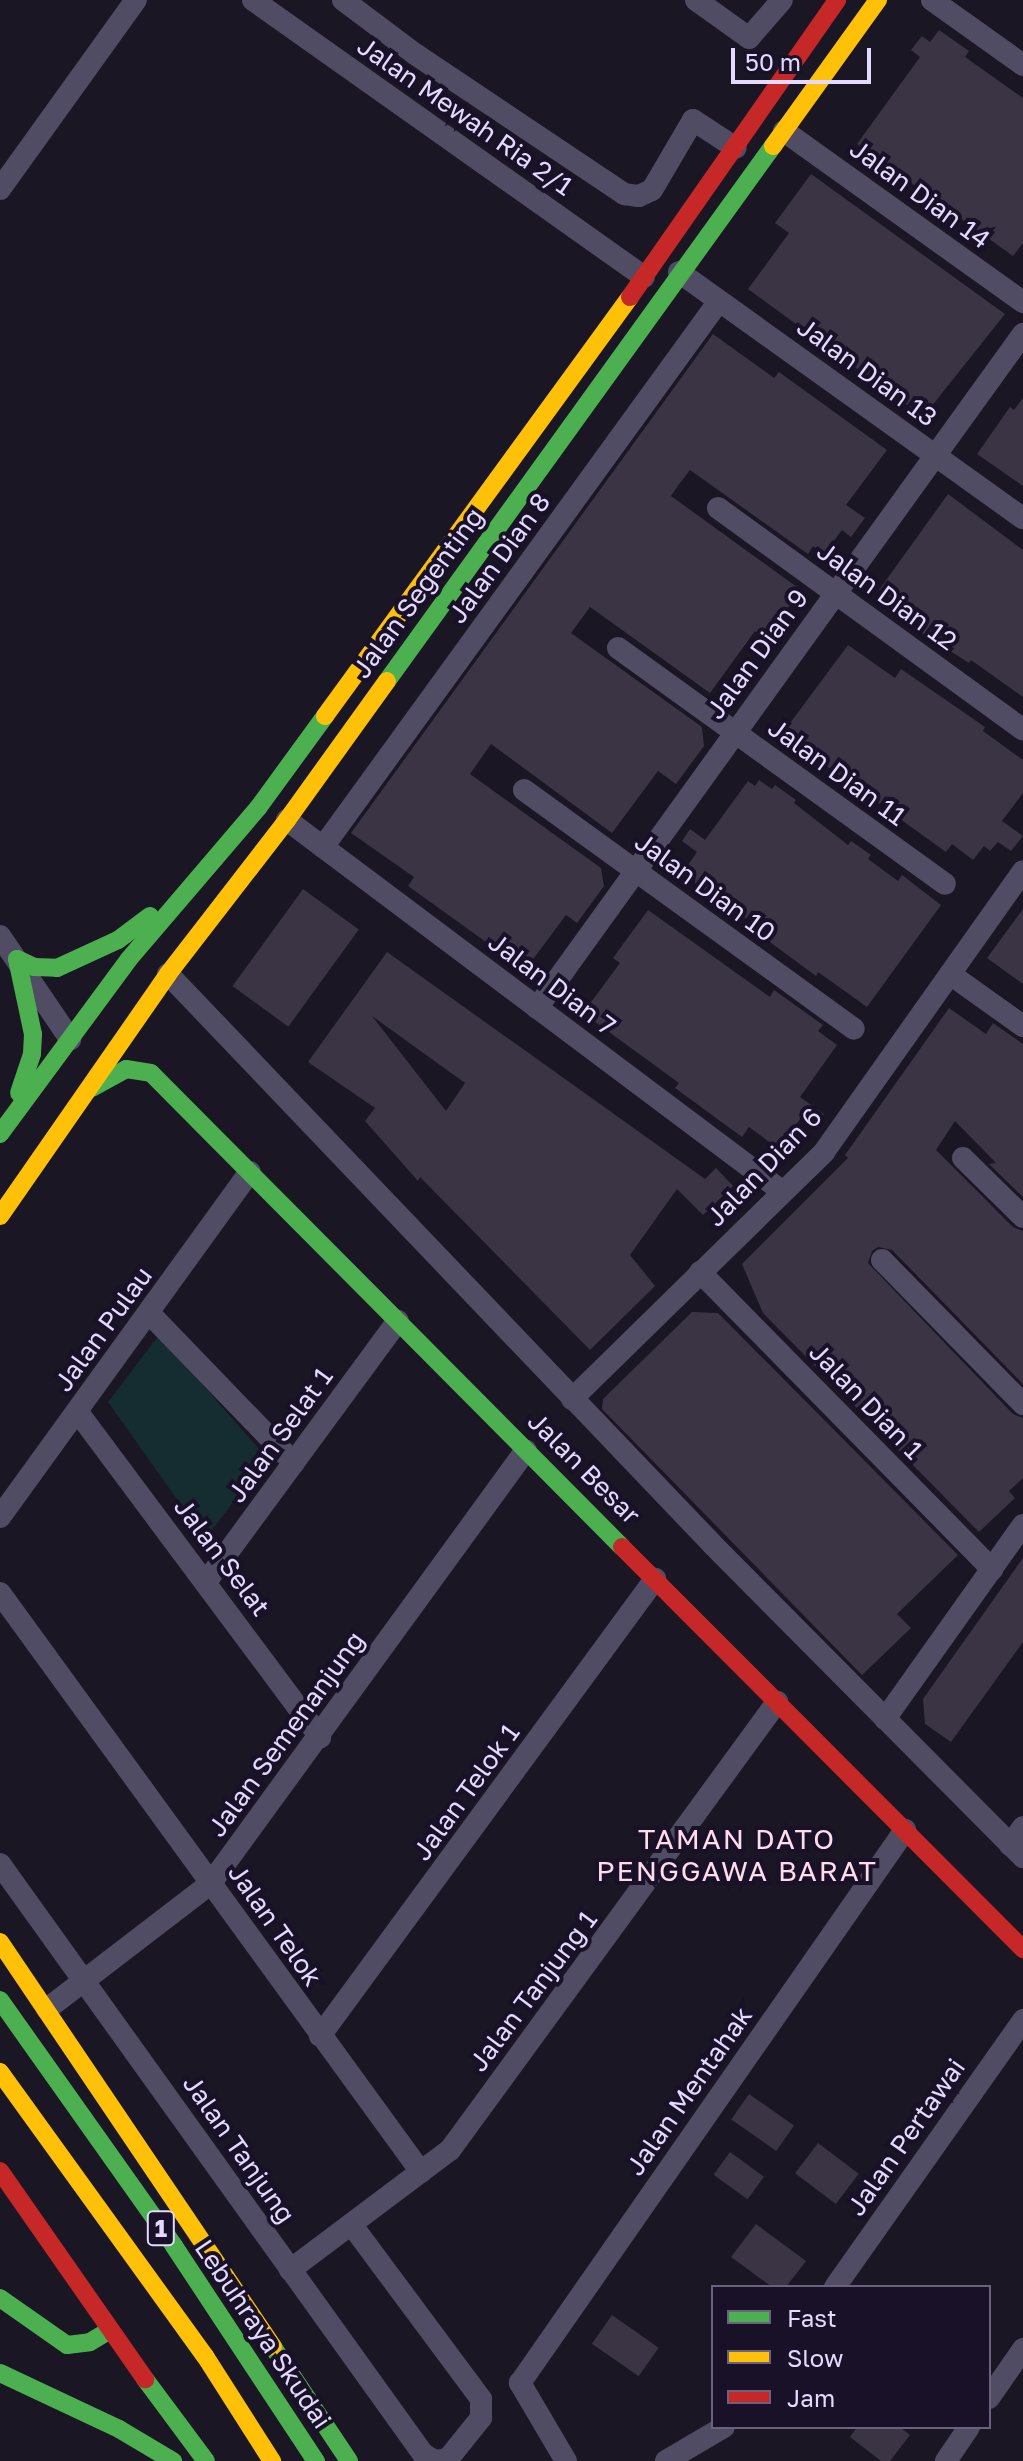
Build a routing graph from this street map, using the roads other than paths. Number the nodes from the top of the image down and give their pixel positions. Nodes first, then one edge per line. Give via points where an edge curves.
1 (136, 0) edge
2 (253, 0) edge
3 (343, 0) edge
4 (696, 0) edge
5 (782, 0) edge
6 (837, 0) edge
7 (878, 0) edge
8 (932, 0) edge
9 (1023, 65) edge
10 (784, 131) junction
11 (736, 148) junction
12 (0, 189) edge
13 (679, 272) junction
14 (644, 277) junction
15 (719, 301) junction
16 (1023, 302) edge
17 (1023, 334) edge
18 (935, 456) junction
19 (718, 508) dead end
20 (1023, 518) edge
21 (836, 593) junction
22 (618, 648) dead end
23 (1023, 730) edge
24 (735, 733) junction
25 (524, 790) dead end
26 (287, 820) junction
27 (323, 847) junction
28 (213, 860) junction
29 (636, 871) junction
30 (1023, 871) edge
31 (945, 884) dead end
32 (0, 936) edge
33 (17, 959) junction
34 (168, 974) junction
35 (950, 974) junction
36 (537, 1008) junction
37 (1023, 1026) edge
38 (130, 1029) junction
39 (854, 1029) dead end
40 (70, 1039) junction
41 (88, 1094) junction
42 (4, 1128) edge
43 (963, 1158) dead end
44 (250, 1172) junction
45 (783, 1192) junction
46 (0, 1216) edge
47 (1023, 1217) edge
48 (882, 1260) dead end
49 (700, 1272) junction
50 (150, 1314) junction
51 (398, 1321) junction
52 (572, 1399) junction
53 (1023, 1404) edge
54 (77, 1411) junction
55 (526, 1450) junction
56 (294, 1463) junction
57 (0, 1517) edge
58 (1023, 1525) edge
59 (992, 1569) junction
60 (655, 1579) junction
61 (206, 1582) junction
62 (0, 1593) edge
63 (777, 1702) junction
64 (885, 1719) junction
65 (320, 1737) junction
66 (905, 1830) junction
67 (1019, 1843) edge
68 (0, 1864) edge
69 (211, 1883) junction
70 (0, 1942) edge
71 (1023, 1949) edge
72 (86, 1981) junction
73 (0, 2000) edge
74 (47, 2009) junction
75 (1023, 2020) edge
76 (320, 2036) junction
77 (0, 2072) edge
78 (0, 2171) edge
79 (421, 2172) junction
80 (352, 2225) junction
81 (290, 2270) junction
82 (836, 2285) edge
83 (0, 2298) edge
84 (108, 2331) junction
85 (1023, 2349) edge
86 (0, 2373) edge
87 (991, 2395) edge
88 (721, 2429) edge
89 (968, 2429) edge
90 (173, 2461) edge
91 (206, 2461) edge
92 (272, 2461) edge
93 (316, 2461) edge
94 (349, 2461) edge
95 (435, 2461) edge
96 (566, 2461) edge
97 (666, 2461) edge
98 (946, 2461) edge

1 - 12 street
2 - 14 street, Jalan Mewah Ria 2/1
3 - 11 street via 624,194 639,196 652,190 693,120
4 - 5 street via 749,38
6 - 11 main road, Jalan Segenting
7 - 10 main road, Jalan Segenting
8 - 9 street
10 - 13 main road, Jalan Segenting
10 - 16 street, Jalan Dian 14
11 - 14 main road, Jalan Segenting
13 - 15 street, Jalan Dian 13
13 - 26 main road, Jalan Segenting
14 - 28 main road, Jalan Segenting via 258,808
15 - 18 street, Jalan Dian 13
15 - 27 street, Jalan Dian 8
17 - 18 street, Jalan Dian 9
18 - 20 street, Jalan Dian 13
18 - 21 street, Jalan Dian 9
19 - 21 street, Jalan Dian 12
21 - 23 street, Jalan Dian 12
21 - 24 street, Jalan Dian 9
22 - 24 street, Jalan Dian 11
24 - 29 street, Jalan Dian 9
24 - 31 street, Jalan Dian 11
25 - 29 street, Jalan Dian 10
26 - 27 street, Jalan Dian 7
26 - 28 main road via 253,831
26 - 34 main road, Jalan Segenting
27 - 36 street, Jalan Dian 7
28 - 33 main road via 142,923 85,956 57,968 34,967
28 - 40 main road, Jalan Segenting
29 - 36 street, Jalan Dian 9
29 - 39 street, Jalan Dian 10
30 - 35 street, Jalan Dian 6
32 - 33 street
33 - 40 street
33 - 42 main road via 33,1034 32,1054
34 - 38 main road, Jalan Segenting
34 - 52 street, Jalan Besar
35 - 37 street
35 - 45 street, Jalan Dian 6 via 824,1152
36 - 45 street, Jalan Dian 7
38 - 40 main road via 103,1048
38 - 41 main road, Jalan Segenting
40 - 41 main road
40 - 42 main road, Jalan Segenting
41 - 44 main road, Jalan Besar via 126,1069 151,1073
41 - 46 main road, Jalan Segenting
43 - 47 street
44 - 50 street, Jalan Pulau
44 - 51 main road, Jalan Besar
45 - 49 street, Jalan Dian 6
48 - 53 street
49 - 52 street, Jalan Dian 6
49 - 59 street, Jalan Dian 1
50 - 54 street, Jalan Pulau
50 - 56 street
51 - 55 main road, Jalan Besar
51 - 56 street, Jalan Selat 1
52 - 64 street, Jalan Besar
54 - 57 street, Jalan Pulau
54 - 61 street, Jalan Selat
55 - 60 main road, Jalan Besar
55 - 65 street, Jalan Semenanjung
56 - 61 street, Jalan Selat 1
58 - 59 street
59 - 64 street
60 - 63 main road, Jalan Besar
60 - 76 street, Jalan Telok 1
61 - 65 street, Jalan Selat
62 - 69 street, Jalan Telok
63 - 66 main road, Jalan Besar
63 - 79 street, Jalan Tanjung 1 via 450,2150
64 - 67 street, Jalan Besar
65 - 69 street, Jalan Semenanjung
66 - 71 main road, Jalan Besar
66 - 96 street, Jalan Mentahak via 520,2383
68 - 72 street, Jalan Tanjung
69 - 72 street, Jalan Semenanjung
69 - 76 street, Jalan Telok
70 - 74 main road
72 - 74 street, Jalan Semenanjung
72 - 81 street, Jalan Tanjung
73 - 93 main road, Lebuhraya Skudai / 1 via 174,2246
74 - 94 main road
75 - 82 street, Jalan Pertawai
76 - 79 street, Jalan Telok
77 - 92 main road, 1 via 205,2356
78 - 84 main road
79 - 80 street, Jalan Tanjung 1
80 - 81 street, Jalan Tanjung 1
80 - 95 street via 481,2399 481,2418 448,2459
81 - 95 street, Jalan Tanjung via 423,2454
83 - 84 main road via 67,2345 90,2342
84 - 91 main road
85 - 87 street
86 - 90 main road via 119,2429
88 - 97 street
89 - 98 street

